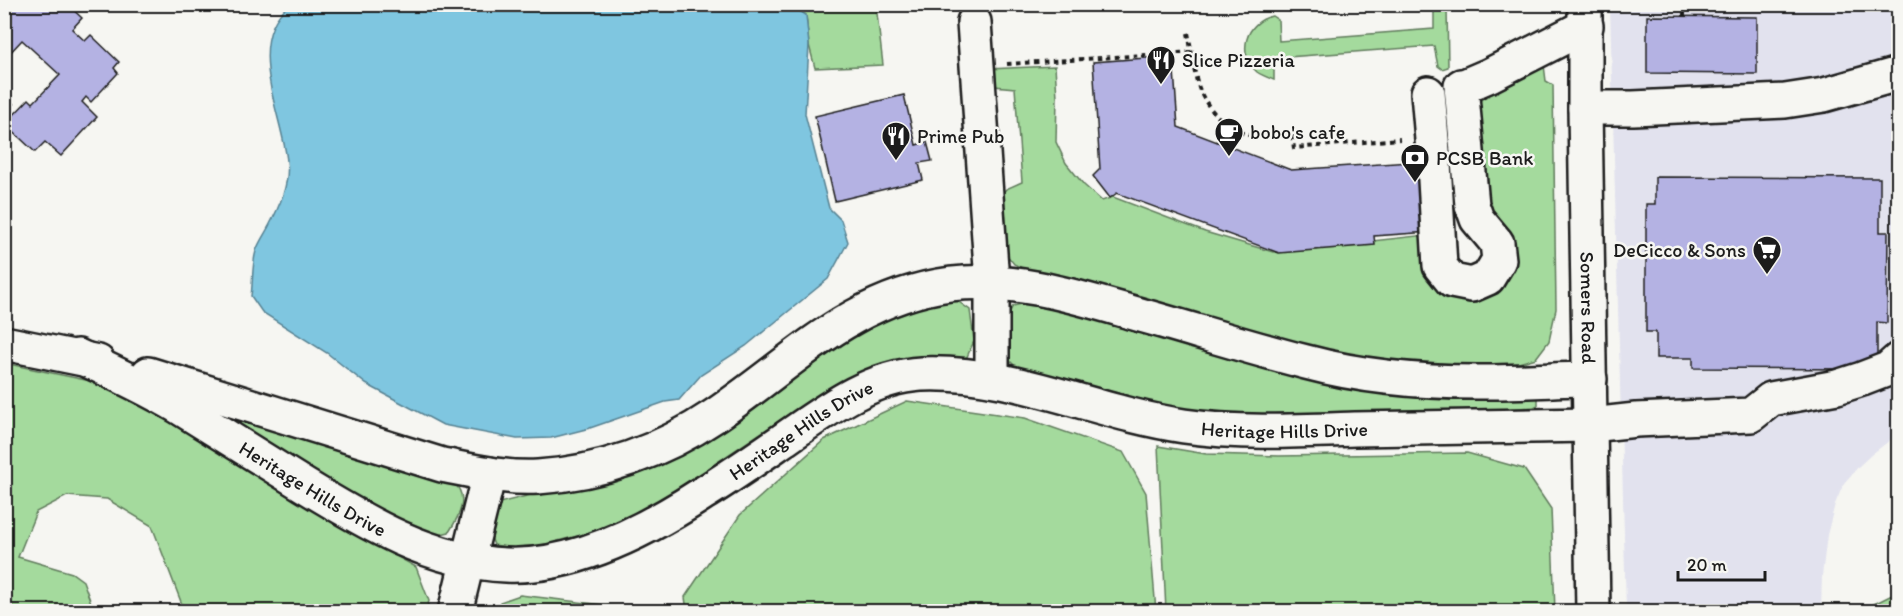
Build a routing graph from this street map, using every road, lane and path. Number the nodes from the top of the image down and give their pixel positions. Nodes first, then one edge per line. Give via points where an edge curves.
1 (1684, 4) edge
2 (1586, 15) edge
3 (1684, 16) dead end
4 (974, 22) dead end
5 (1188, 33) dead end
6 (1192, 52) junction
7 (1002, 65) dead end
8 (1899, 74) edge
9 (1428, 93) dead end
10 (4, 95) edge
11 (15, 108) dead end
12 (1585, 108) junction
13 (1401, 139) dead end
14 (992, 282) junction
15 (4, 342) edge
16 (78, 356) junction
17 (1899, 360) edge
18 (992, 379) junction
19 (1590, 379) junction
20 (1591, 425) junction
21 (489, 474) junction
22 (468, 560) junction
23 (456, 612) edge
24 (1593, 612) edge

1 - 3 path
2 - 9 street via 1490,75 1465,85 1472,205 1477,219 1497,243 1499,260 1488,278 1472,285 1452,281 1440,266
2 - 12 street, Somers Road
4 - 14 street
5 - 6 path
6 - 7 path
6 - 13 path via 1200,89 1209,105 1228,126 1246,135 1292,135 1294,148
8 - 12 street via 1824,95 1785,101
10 - 11 path
12 - 19 street, Somers Road
14 - 18 street
14 - 19 street, Heritage Hills Drive via 1072,295 1307,363 1370,375 1492,382
14 - 21 street, Heritage Hills Drive via 951,284 913,292 871,308 833,328 714,416 670,442 623,461 580,472 536,477
15 - 16 street, Heritage Hills Drive
16 - 21 street, Heritage Hills Drive via 155,376 410,457
16 - 22 street, Heritage Hills Drive via 178,406 386,533
17 - 20 street, Heritage Hills Drive via 1887,369 1837,387 1771,399 1751,415
18 - 20 street, Heritage Hills Drive via 1183,426 1239,430
18 - 22 street, Heritage Hills Drive via 917,374 884,382 851,395 822,413 688,504 594,550 547,562 508,565
19 - 20 street, Somers Road
20 - 24 street, Somers Road
21 - 22 street
22 - 23 street

